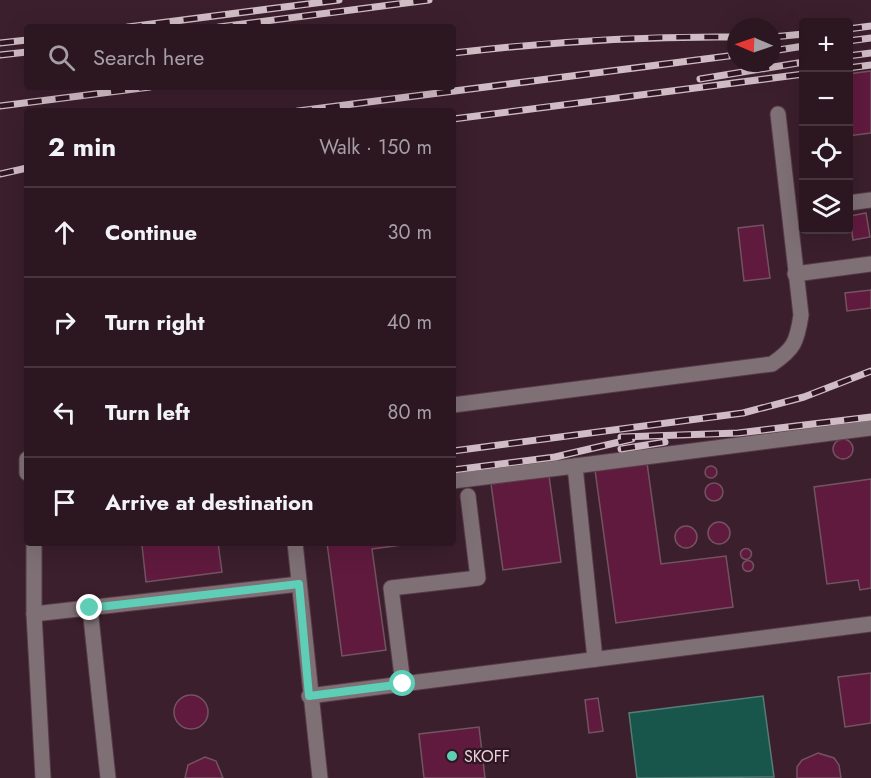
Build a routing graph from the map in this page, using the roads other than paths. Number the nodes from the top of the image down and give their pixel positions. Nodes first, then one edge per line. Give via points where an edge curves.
1 (778, 114) dead end
2 (871, 200) edge
3 (853, 202) edge
4 (799, 211) edge
5 (788, 212) junction
6 (871, 264) edge
7 (795, 274) junction
8 (456, 405) edge
9 (871, 428) edge
10 (575, 466) junction
11 (456, 482) edge
12 (468, 496) dead end
13 (33, 546) edge
14 (295, 546) edge
15 (299, 584) junction
16 (90, 608) junction
17 (34, 614) junction
18 (871, 624) edge
19 (595, 658) junction
20 (403, 684) junction
21 (309, 696) junction
22 (42, 778) edge
23 (108, 778) edge
24 (320, 778) edge

1 - 5 lane
2 - 3 lane
4 - 5 lane
5 - 7 lane
6 - 7 lane
7 - 8 lane via 801,315 798,336 790,352 772,364
9 - 10 lane
10 - 11 lane
10 - 19 lane
12 - 20 lane via 477,578 391,588
13 - 17 lane
14 - 15 lane
15 - 16 lane
15 - 21 lane
16 - 17 lane
16 - 23 lane
17 - 22 lane
18 - 19 lane
19 - 20 lane
20 - 21 lane
21 - 24 lane

